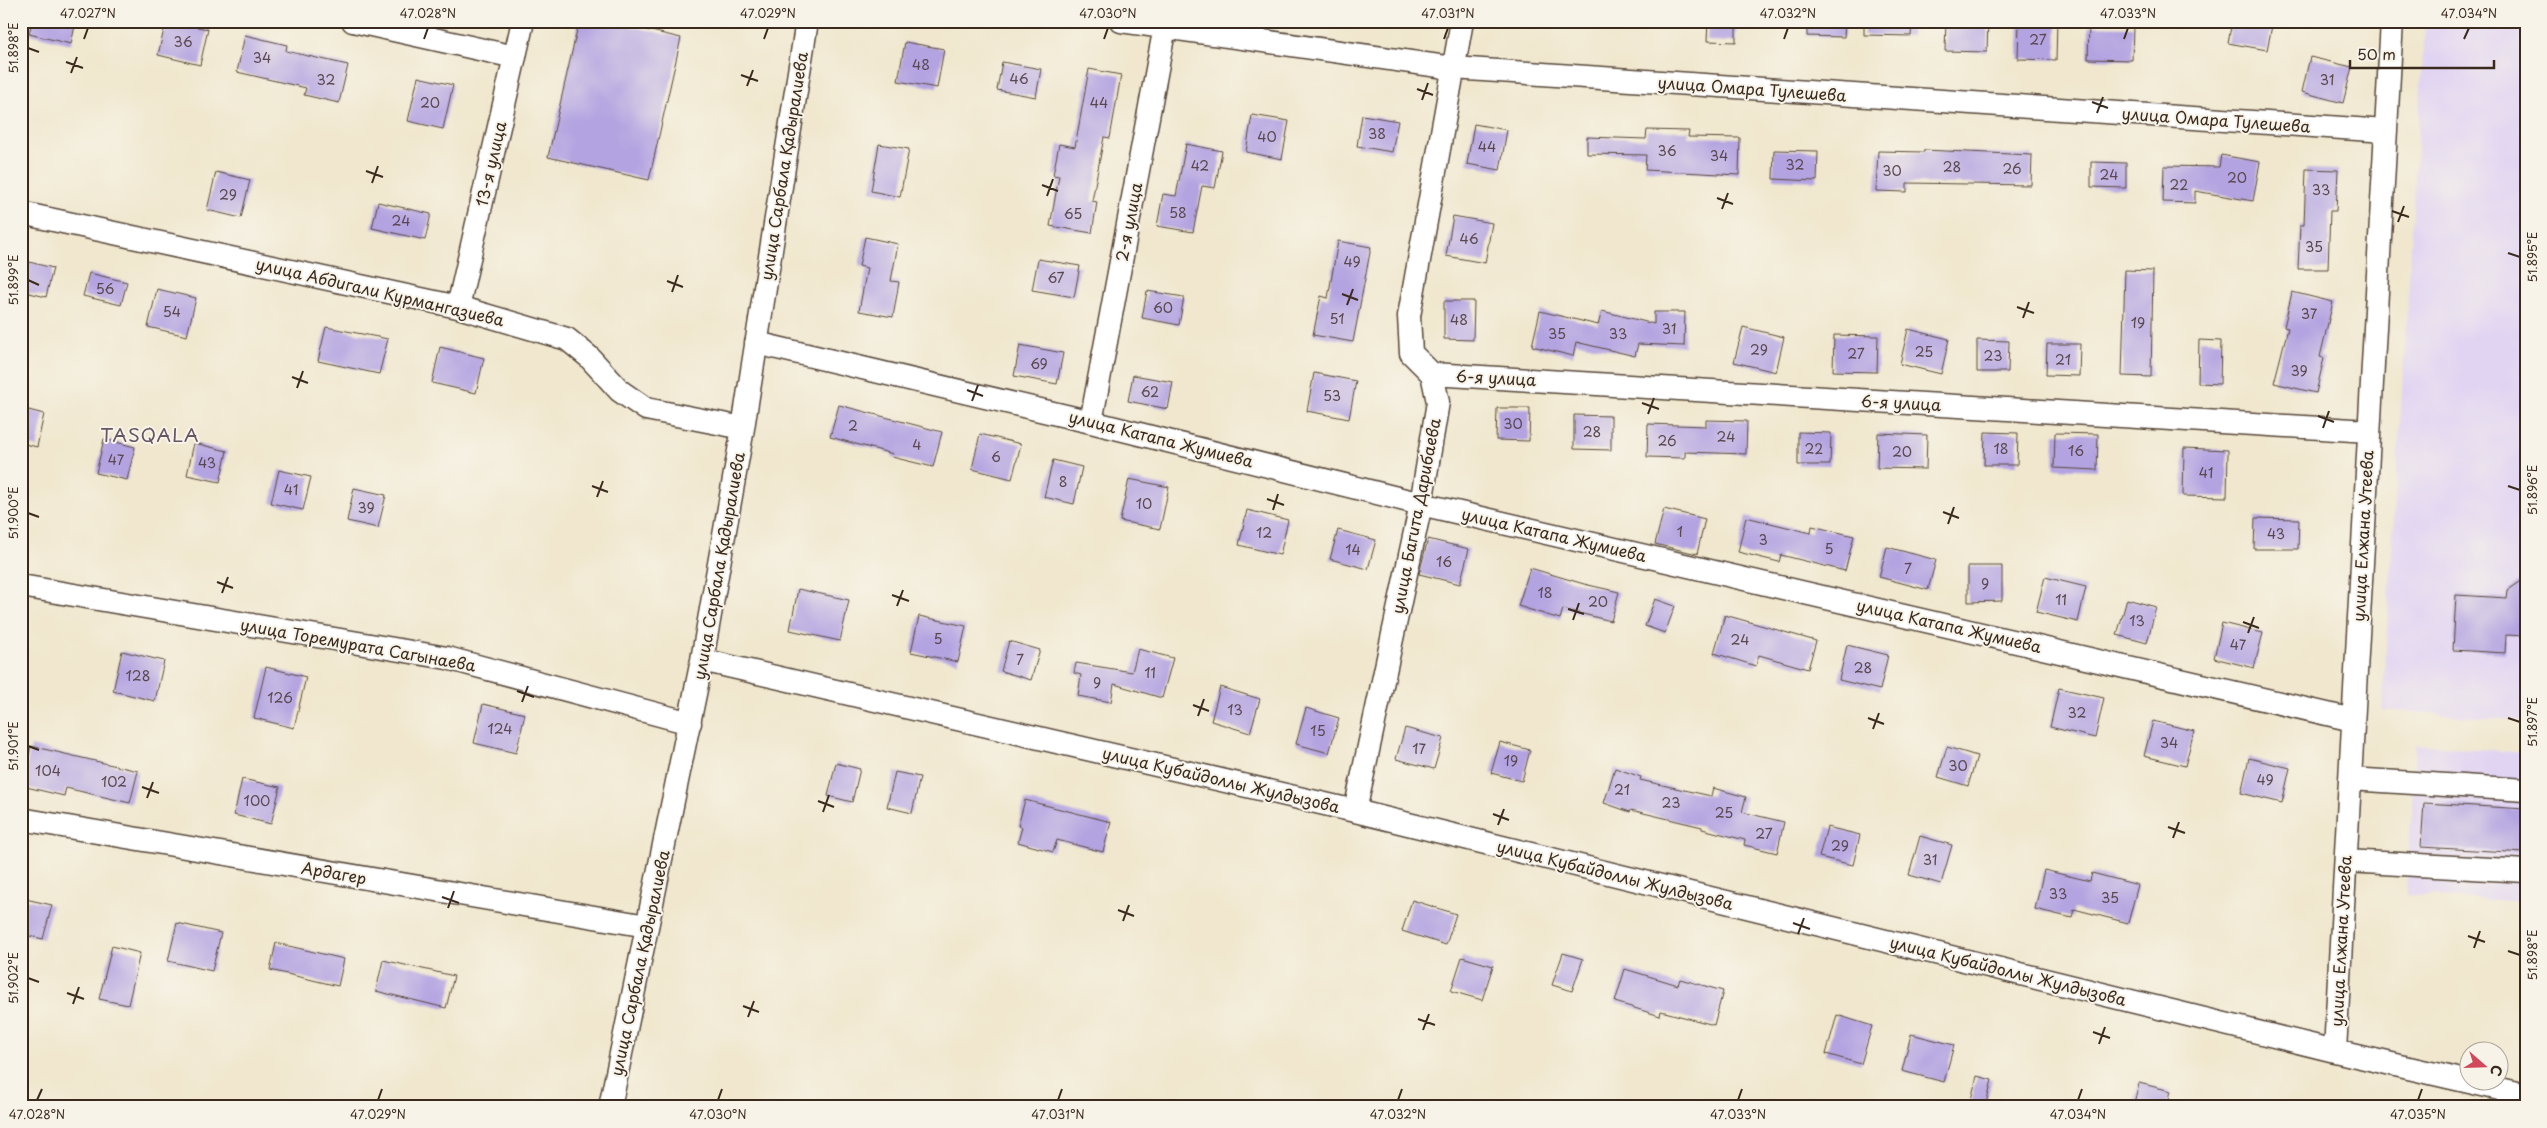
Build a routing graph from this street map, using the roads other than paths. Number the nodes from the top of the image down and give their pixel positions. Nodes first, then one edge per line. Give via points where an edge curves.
1 (353, 21) edge
2 (524, 21) edge
3 (807, 21) edge
4 (1121, 21) edge
5 (1462, 21) edge
6 (2392, 21) edge
7 (1165, 25) edge
8 (515, 56) junction
9 (1453, 68) junction
10 (2386, 131) junction
11 (21, 213) edge
12 (458, 307) junction
13 (756, 343) junction
14 (1432, 374) junction
15 (1091, 422) junction
16 (743, 428) junction
17 (2369, 432) junction
18 (1421, 504) junction
19 (21, 586) edge
20 (702, 660) junction
21 (2354, 720) junction
22 (690, 722) junction
23 (2350, 779) junction
24 (2526, 790) edge
25 (1355, 811) junction
26 (21, 819) edge
27 (2346, 861) junction
28 (2526, 871) edge
29 (647, 926) junction
30 (2335, 1051) junction
31 (2526, 1095) edge
32 (610, 1107) edge

1 - 8 street
2 - 8 street, 13-я улица
3 - 13 street, улица Сарбала Қадыралиева
4 - 7 street, улица Омара Тулешева
5 - 9 street
6 - 10 street, улица Елжана Утеева
7 - 9 street, улица Омара Тулешева
7 - 15 street, 2-я улица
8 - 12 street, 13-я улица
9 - 10 street, улица Омара Тулешева
9 - 14 street via 1409,316 1411,353
10 - 17 street, улица Елжана Утеева
11 - 12 street, улица Абдигали Курмангазиева
12 - 16 street, улица Абдигали Курмангазиева via 567,339 589,357 620,391 646,409
13 - 15 street, улица Катапа Жумиева
13 - 16 street, улица Сарбала Қадыралиева
14 - 17 street, 6-я улица
14 - 18 street, улица Багита Дарибаева via 1438,402
15 - 18 street, улица Катапа Жумиева
16 - 20 street, улица Сарбала Қадыралиева
17 - 21 street, улица Елжана Утеева
18 - 21 street, улица Катапа Жумиева
18 - 25 street, улица Багита Дарибаева
19 - 22 street, улица Торемурата Сагынаева via 447,658
20 - 22 street, улица Сарбала Қадыралиева
20 - 25 street, улица Кубайдоллы Жулдызова
21 - 23 street, улица Елжана Утеева
22 - 29 street, улица Сарбала Қадыралиева
23 - 24 street
23 - 27 street, улица Елжана Утеева
25 - 30 street, улица Кубайдоллы Жулдызова
26 - 29 street, Ардагер
27 - 28 street
27 - 30 street, улица Елжана Утеева
29 - 32 street, улица Сарбала Қадыралиева
30 - 31 street, улица Кубайдоллы Жулдызова

